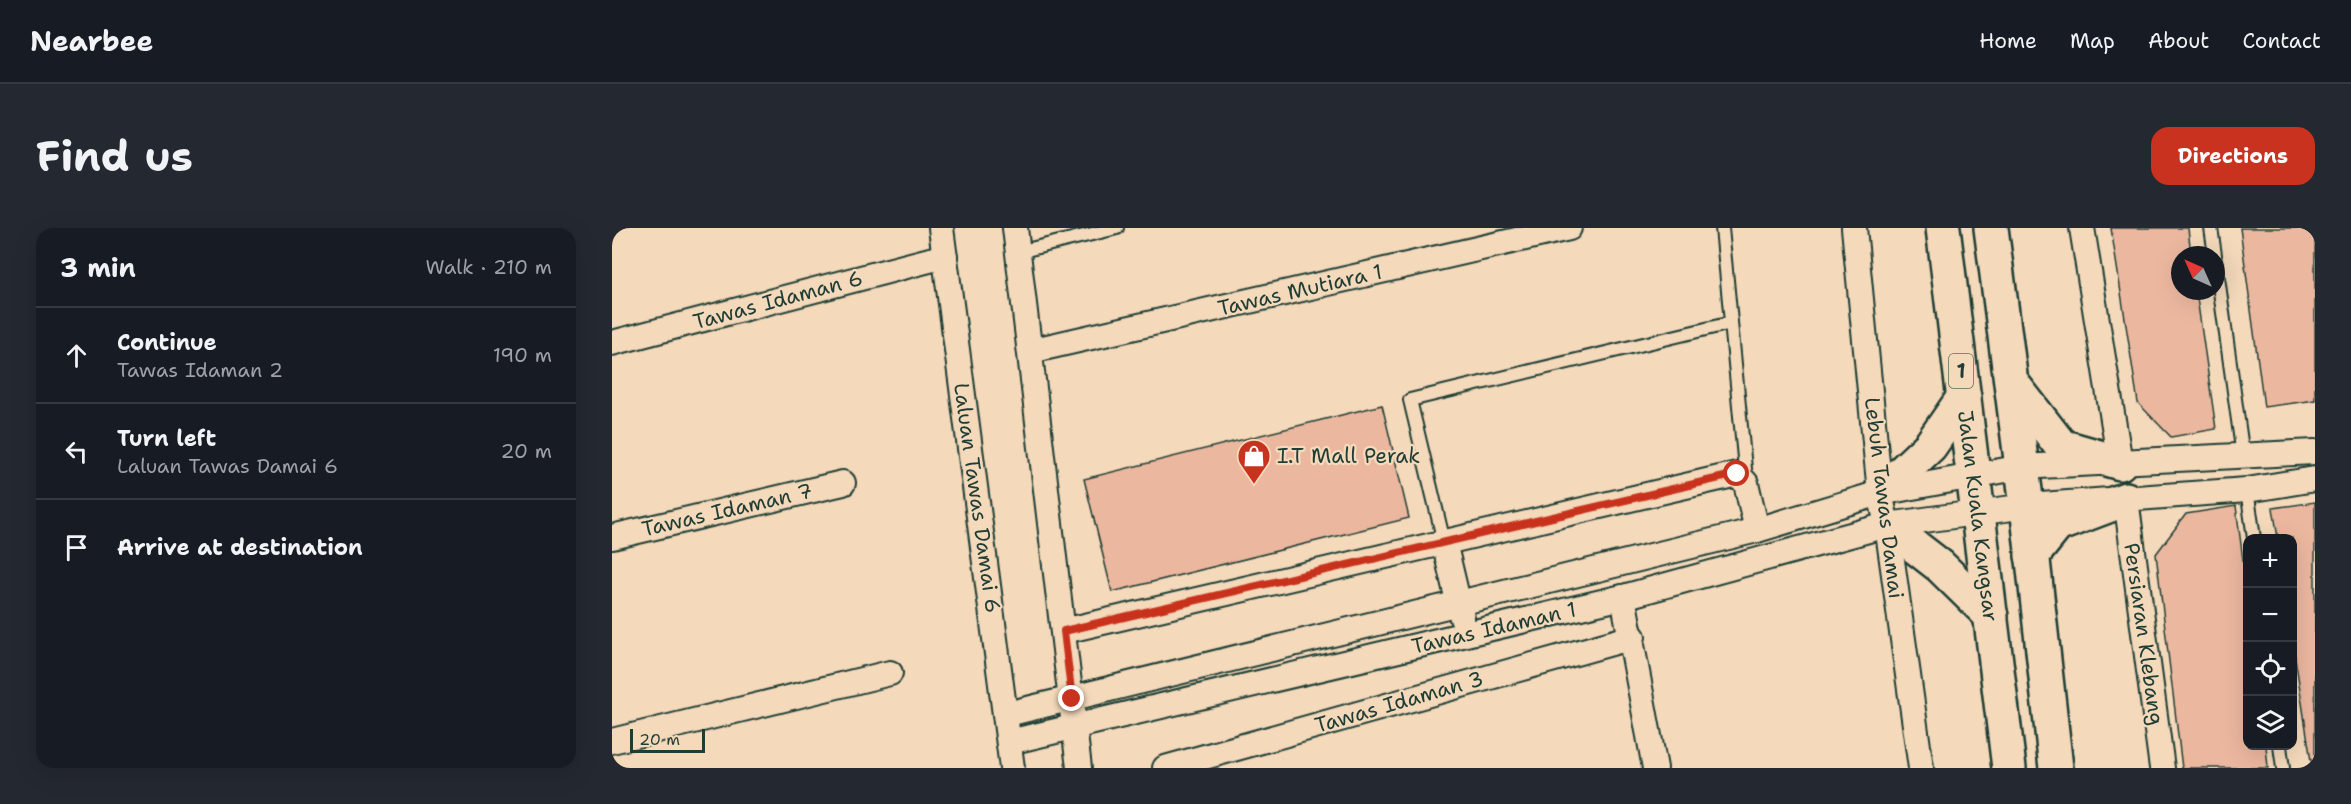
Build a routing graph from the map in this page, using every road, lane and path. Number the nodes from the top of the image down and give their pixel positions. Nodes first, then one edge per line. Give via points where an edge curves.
1 (941, 228) edge
2 (1117, 228) edge
3 (1569, 228) edge
4 (1722, 228) edge
5 (1854, 228) edge
6 (1943, 228) edge
7 (1991, 228) edge
8 (2082, 228) edge
9 (2211, 228) edge
10 (1016, 240) edge
11 (2214, 246) edge
12 (945, 256) junction
13 (2221, 300) edge
14 (1731, 322) junction
15 (612, 343) edge
16 (1030, 351) junction
17 (2011, 381) junction
18 (1964, 397) junction
19 (2315, 452) edge
20 (2243, 456) junction
21 (2120, 463) junction
22 (2022, 467) junction
23 (1974, 474) junction
24 (2315, 479) edge
25 (843, 483) dead end
26 (1746, 483) junction
27 (2247, 490) junction
28 (1880, 493) junction
29 (2126, 499) junction
30 (2027, 506) junction
31 (1978, 514) junction
32 (1887, 525) junction
33 (1757, 530) junction
34 (2253, 534) edge
35 (612, 537) edge
36 (1444, 542) junction
37 (2032, 556) junction
38 (1623, 597) junction
39 (1459, 603) junction
40 (1991, 616) junction
41 (1064, 631) junction
42 (1466, 634) junction
43 (1633, 637) junction
44 (890, 673) dead end
45 (1072, 699) junction
46 (1007, 714) junction
47 (1076, 728) junction
48 (612, 741) edge
49 (1009, 742) junction
50 (2281, 750) edge
51 (1012, 768) edge
52 (1079, 768) edge
53 (1165, 768) edge
54 (1655, 768) edge
55 (1921, 768) edge
56 (2009, 768) edge
57 (2056, 768) edge
58 (2162, 768) edge
59 (2283, 768) edge

1 - 12 street, Laluan Tawas Damai 6
2 - 10 lane
3 - 16 street, Tawas Mutiara 1
4 - 14 lane
5 - 28 street, Lebuh Tawas Damai
6 - 18 highway, Jalan Kuala Kangsar / 1
7 - 17 highway
8 - 21 street
9 - 11 lane
10 - 16 street
12 - 15 street, Tawas Idaman 6
12 - 46 street, Laluan Tawas Damai 6
13 - 20 lane
14 - 26 lane
14 - 36 lane via 1410,400
16 - 41 street
17 - 21 highway via 2061,447
17 - 22 highway
18 - 23 highway, Jalan Kuala Kangsar / 1
18 - 28 highway via 1930,446
19 - 20 street, Tawas Idaman 1
20 - 21 street, Tawas Idaman 1
21 - 22 street, Tawas Idaman 1
22 - 23 street, Tawas Idaman 1
22 - 30 highway
23 - 28 street, Tawas Idaman 1
23 - 31 highway, Jalan Kuala Kangsar / 1
24 - 27 street, Tawas Idaman 1
25 - 35 street, Tawas Idaman 7
26 - 33 street
26 - 36 street via 1737,474
27 - 29 street, Tawas Idaman 1
27 - 34 lane
28 - 32 street, Lebuh Tawas Damai
28 - 33 street, Tawas Idaman 1
29 - 30 street, Tawas Idaman 1
29 - 37 highway via 2057,525
29 - 58 street, Persiaran Klebang
30 - 31 street, Tawas Idaman 1
30 - 37 highway
31 - 32 street, Tawas Idaman 1
31 - 40 highway, Jalan Kuala Kangsar / 1
32 - 38 street, Tawas Idaman 1
32 - 40 highway via 1940,566
32 - 55 street, Lebuh Tawas Damai
33 - 39 street, Tawas Idaman 1
36 - 39 street
36 - 41 street
37 - 57 highway
38 - 42 street, Tawas Idaman 1
38 - 43 street
39 - 42 street
39 - 45 street, Tawas Idaman 1
40 - 56 highway, Jalan Kuala Kangsar / 1
41 - 45 street
42 - 47 street, Tawas Idaman 1
43 - 53 street, Tawas Idaman 3
43 - 54 street
44 - 48 street
45 - 46 street, Tawas Idaman 1
45 - 47 street
46 - 49 street, Laluan Tawas Damai 6
47 - 49 street, Tawas Idaman 1
47 - 52 street
49 - 51 street, Laluan Tawas Damai 6
50 - 59 lane

